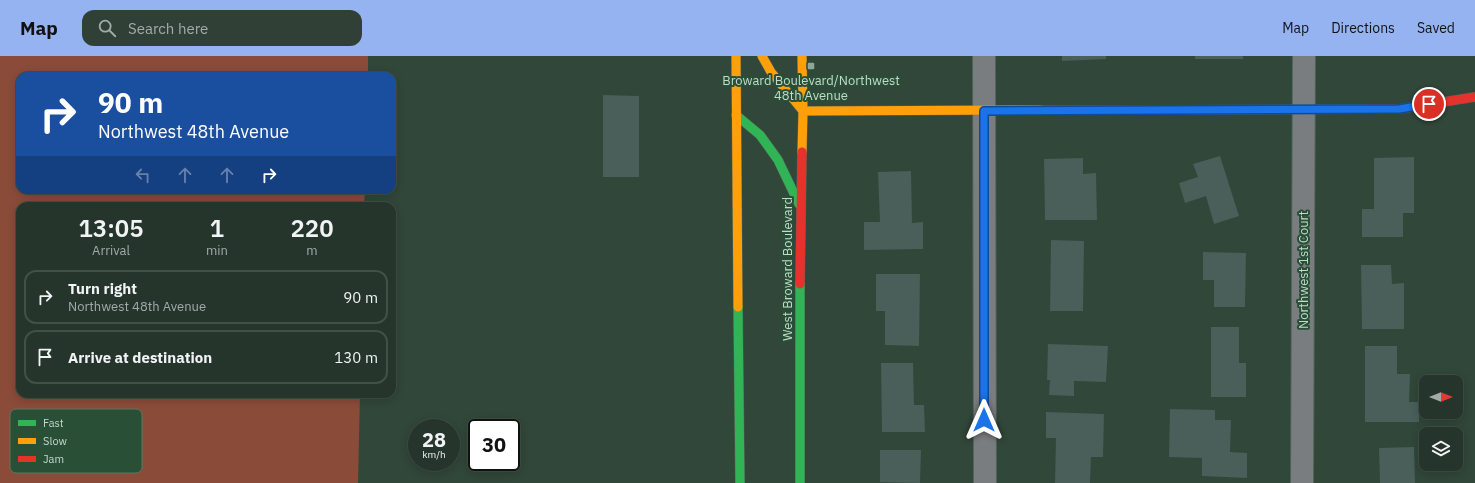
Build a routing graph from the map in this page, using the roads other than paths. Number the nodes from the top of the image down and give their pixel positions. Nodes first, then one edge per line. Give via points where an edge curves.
1 (736, 56) edge
2 (762, 56) edge
3 (802, 56) edge
4 (984, 56) edge
5 (1304, 56) edge
6 (1475, 97) edge
7 (1304, 109) junction
8 (803, 111) junction
9 (984, 111) junction
10 (736, 115) junction
11 (800, 207) junction
12 (740, 483) edge
13 (800, 483) edge
14 (985, 483) edge
15 (1302, 483) edge

1 - 10 main road
2 - 8 main road via 770,72
3 - 8 main road, West Broward Boulevard
4 - 9 street
5 - 7 street, Northwest 1st Court
6 - 7 main road via 1399,109
7 - 9 main road
7 - 15 street, Northwest 1st Court
8 - 9 main road
8 - 11 main road, West Broward Boulevard
9 - 14 street
10 - 11 main road via 760,135 778,160
10 - 12 main road
11 - 13 main road, West Broward Boulevard

